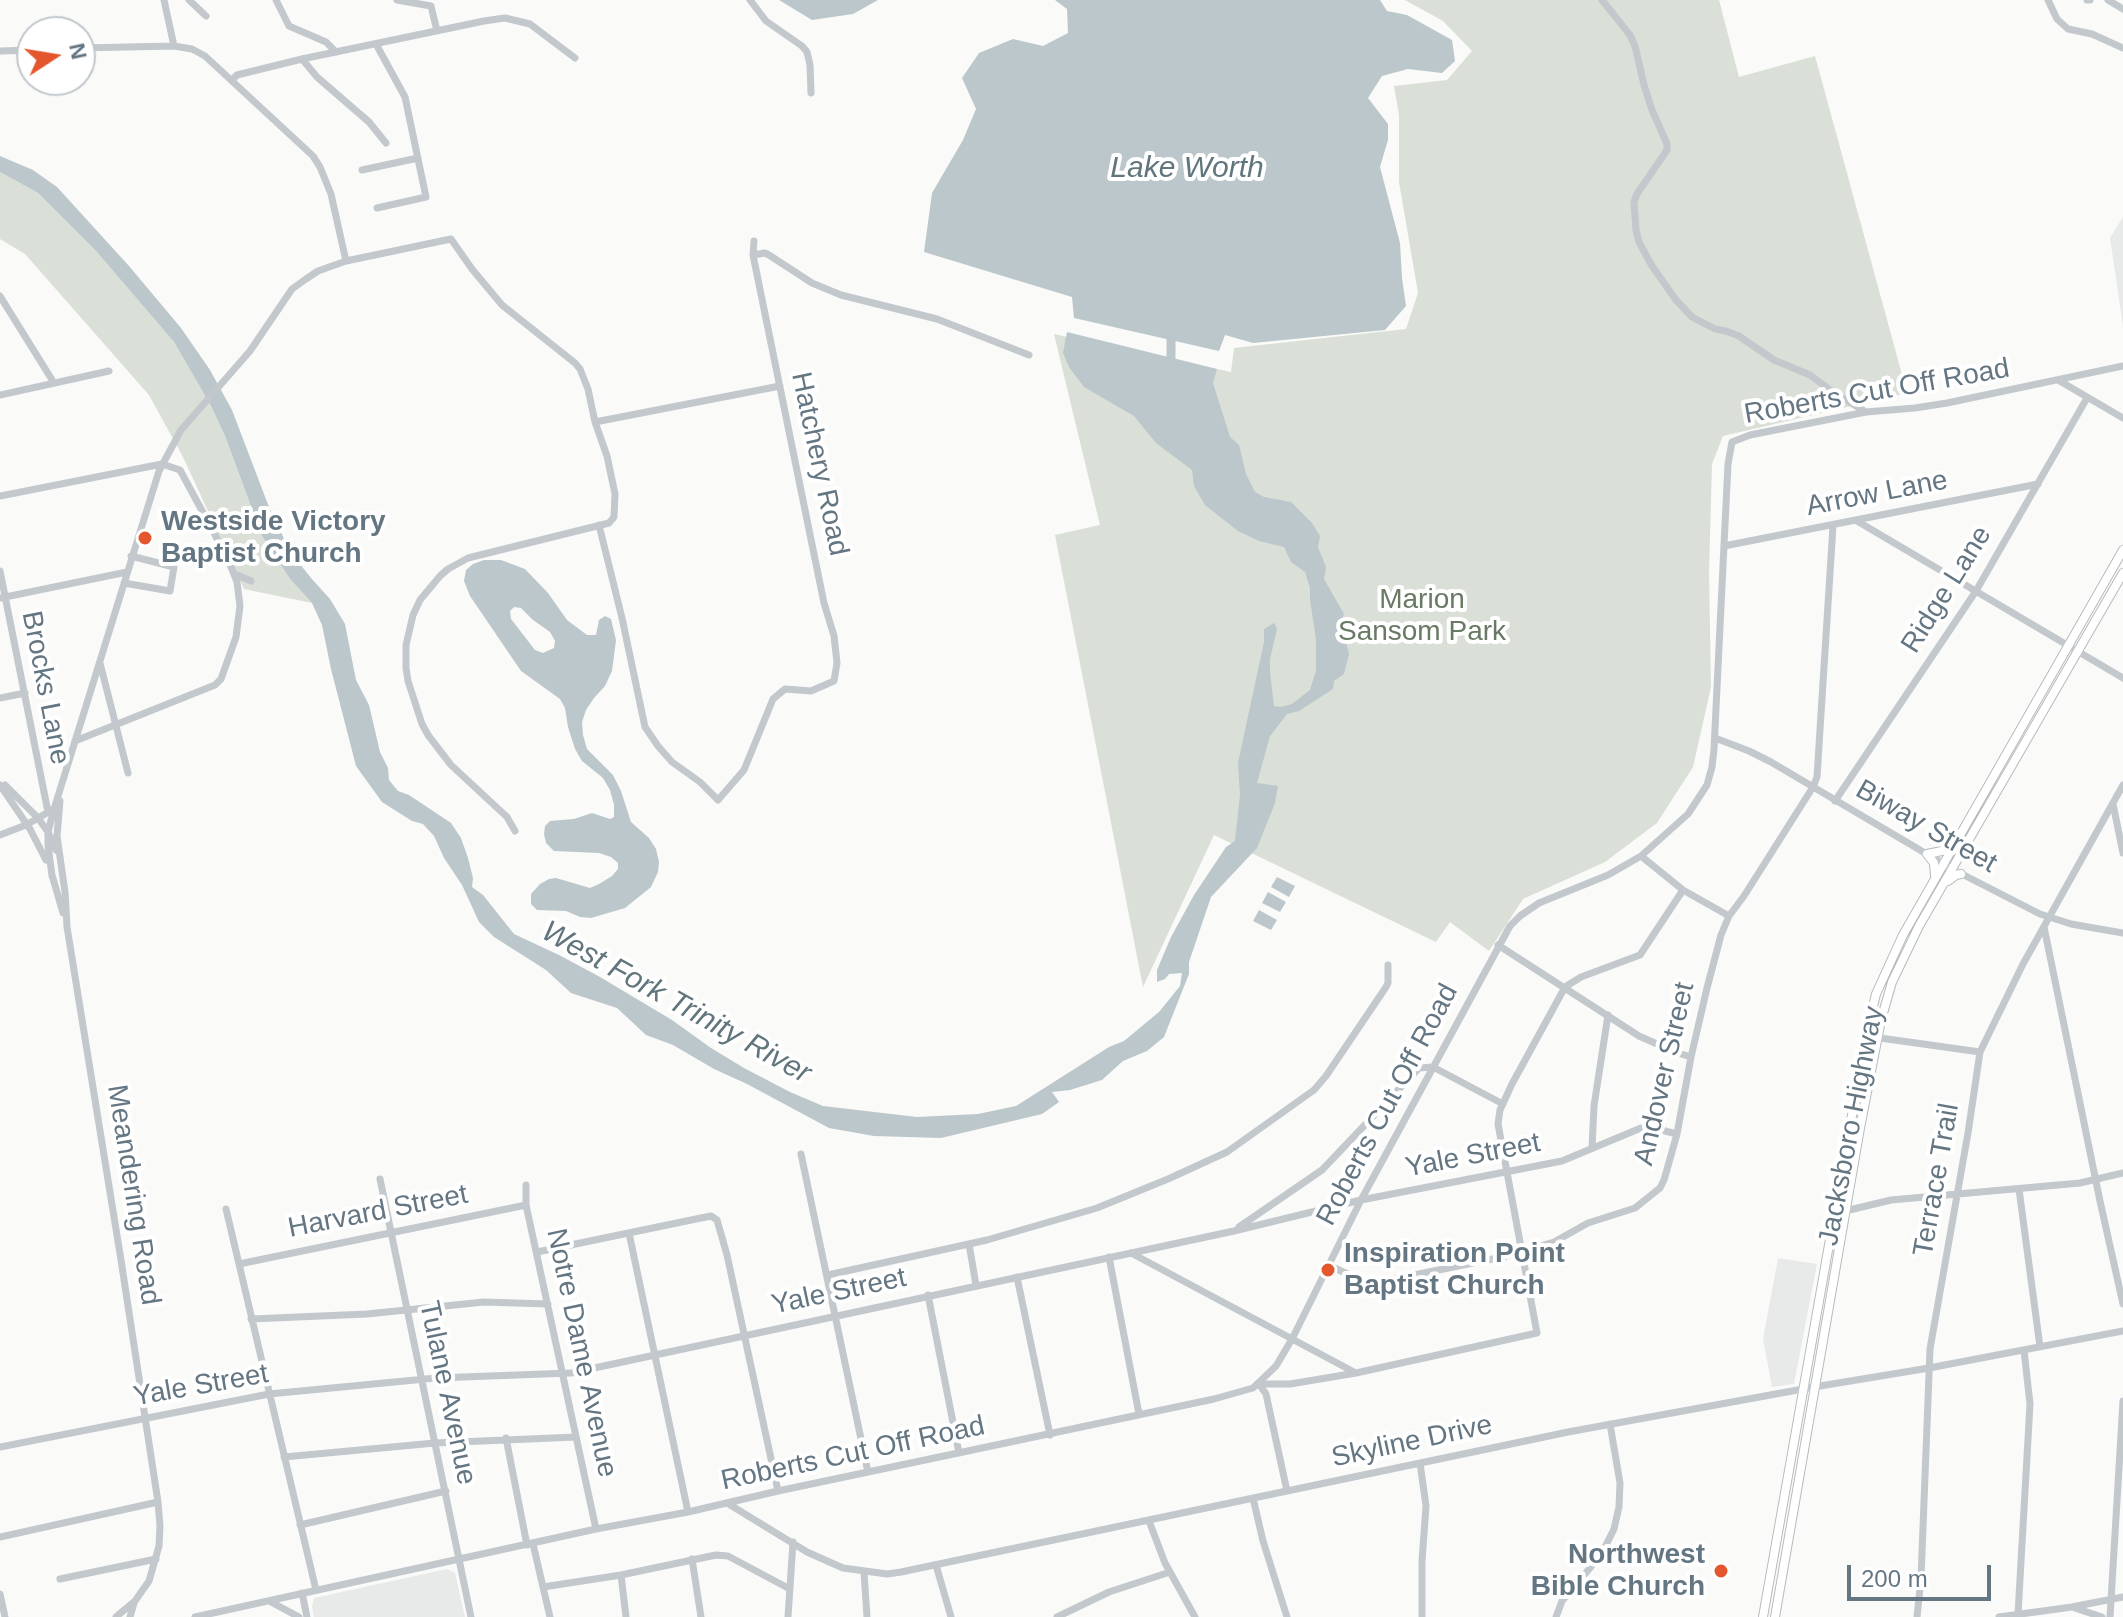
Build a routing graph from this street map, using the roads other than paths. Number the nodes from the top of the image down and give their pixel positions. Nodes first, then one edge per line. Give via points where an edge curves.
1 (164, 0) edge
2 (189, 0) edge
3 (276, 0) edge
4 (397, 0) edge
5 (750, 0) edge
6 (1602, 0) edge
7 (2048, 0) edge
8 (2108, 0) edge
9 (2123, 9) edge
10 (206, 16) dead end
11 (437, 31) junction
12 (376, 44) junction
13 (174, 46) junction
14 (96, 48) edge
15 (2123, 48) edge
16 (336, 52) junction
17 (575, 58) dead end
18 (302, 59) junction
19 (232, 80) junction
20 (811, 93) dead end
21 (386, 143) dead end
22 (418, 158) junction
23 (362, 170) dead end
24 (377, 208) dead end
25 (754, 241) dead end
26 (753, 255) junction
27 (346, 261) junction
28 (0, 296) edge
29 (1029, 355) dead end
30 (2123, 366) edge
31 (109, 371) dead end
32 (2058, 380) junction
33 (54, 383) junction
34 (780, 386) junction
35 (0, 395) edge
36 (2087, 398) junction
37 (1866, 412) junction
38 (2123, 418) edge
39 (595, 422) junction
40 (162, 464) junction
41 (2038, 484) junction
42 (0, 496) edge
43 (1857, 521) junction
44 (599, 525) junction
45 (1833, 526) junction
46 (1724, 546) junction
47 (2123, 550) edge
48 (131, 556) junction
49 (0, 571) edge
50 (127, 572) junction
51 (2123, 573) edge
52 (235, 574) junction
53 (251, 581) dead end
54 (124, 583) junction
55 (1976, 591) junction
56 (3, 598) edge
57 (2068, 645) junction
58 (2079, 652) junction
59 (100, 661) junction
60 (2123, 678) edge
61 (25, 693) junction
62 (0, 698) edge
63 (116, 724) junction
64 (1715, 738) junction
65 (75, 741) junction
66 (128, 773) dead end
67 (0, 783) edge
68 (2123, 785) edge
69 (1813, 787) junction
70 (1994, 787) junction
71 (60, 791) junction
72 (1835, 801) junction
73 (2113, 804) junction
74 (51, 811) junction
75 (38, 818) junction
76 (26, 825) junction
77 (515, 831) dead end
78 (48, 832) junction
79 (0, 835) edge
80 (1956, 844) junction
81 (2123, 853) edge
82 (1927, 854) junction
83 (1641, 856) junction
84 (59, 860) junction
85 (1948, 866) junction
86 (1961, 874) junction
87 (52, 876) junction
88 (1940, 882) junction
89 (1683, 890) junction
90 (1729, 916) junction
91 (2049, 917) junction
92 (67, 927) junction
93 (2044, 927) junction
94 (2123, 933) edge
95 (1498, 945) junction
96 (1388, 965) dead end
97 (1565, 987) junction
98 (1608, 1015) junction
99 (1866, 1036) junction
100 (1882, 1039) junction
101 (1980, 1052) junction
102 (1691, 1057) junction
103 (1433, 1067) junction
104 (1504, 1103) junction
105 (1677, 1134) junction
106 (1854, 1137) junction
107 (1592, 1148) junction
108 (801, 1154) dead end
109 (1508, 1173) junction
110 (2123, 1173) edge
111 (380, 1179) dead end
112 (2096, 1180) junction
113 (526, 1185) dead end
114 (2019, 1189) junction
115 (1957, 1195) junction
116 (1361, 1200) junction
117 (526, 1205) junction
118 (226, 1209) dead end
119 (1846, 1211) junction
120 (1835, 1214) junction
121 (1234, 1231) junction
122 (391, 1233) junction
123 (629, 1233) junction
124 (969, 1244) junction
125 (537, 1252) junction
126 (1523, 1252) junction
127 (1131, 1253) junction
128 (1109, 1257) junction
129 (239, 1264) junction
130 (1328, 1265) junction
131 (828, 1275) junction
132 (1017, 1277) junction
133 (976, 1285) junction
134 (928, 1295) junction
135 (548, 1304) junction
136 (2123, 1304) edge
137 (407, 1310) junction
138 (836, 1315) junction
139 (251, 1319) junction
140 (2123, 1331) edge
141 (744, 1335) junction
142 (1292, 1339) junction
143 (2040, 1347) junction
144 (2024, 1350) junction
145 (654, 1354) junction
146 (1929, 1368) junction
147 (1356, 1373) junction
148 (563, 1374) junction
149 (423, 1380) junction
150 (1259, 1384) junction
151 (1814, 1387) junction
152 (1803, 1388) junction
153 (269, 1394) junction
154 (2123, 1401) edge
155 (1139, 1414) junction
156 (145, 1418) junction
157 (1610, 1424) junction
158 (1050, 1435) junction
159 (576, 1437) junction
160 (506, 1438) junction
161 (435, 1443) junction
162 (0, 1447) edge
163 (959, 1453) junction
164 (284, 1457) junction
165 (1420, 1463) junction
166 (868, 1472) junction
167 (446, 1491) junction
168 (778, 1491) junction
169 (1287, 1491) junction
170 (1253, 1498) junction
171 (158, 1502) junction
172 (727, 1503) junction
173 (688, 1512) junction
174 (1780, 1520) junction
175 (1149, 1521) junction
176 (1792, 1523) junction
177 (300, 1525) junction
178 (596, 1529) junction
179 (0, 1537) edge
180 (793, 1542) junction
181 (530, 1544) junction
182 (156, 1559) junction
183 (692, 1559) junction
184 (459, 1561) junction
185 (936, 1565) junction
186 (864, 1572) junction
187 (1170, 1572) junction
188 (621, 1575) junction
189 (60, 1579) dead end
190 (543, 1587) junction
191 (788, 1588) junction
192 (316, 1590) junction
193 (302, 1593) junction
194 (0, 1594) edge
195 (2123, 1597) edge
196 (2111, 1599) junction
197 (135, 1601) junction
198 (269, 1601) junction
199 (2072, 1607) junction
200 (2018, 1614) junction
201 (2049, 1614) edge
202 (5, 1617) edge
203 (116, 1617) edge
204 (130, 1617) edge
205 (195, 1617) edge
206 (299, 1617) edge
207 (307, 1617) edge
208 (471, 1617) edge
209 (550, 1617) edge
210 (626, 1617) edge
211 (701, 1617) edge
212 (788, 1617) edge
213 (867, 1617) edge
214 (951, 1617) edge
215 (1057, 1617) edge
216 (1195, 1617) edge
217 (1287, 1617) edge
218 (1422, 1617) edge
219 (1556, 1617) edge
220 (1763, 1617) edge
221 (1775, 1617) edge
222 (1917, 1617) edge
223 (1999, 1617) edge
224 (2102, 1617) edge
225 (2110, 1617) edge

1 - 13 street
2 - 10 street
3 - 16 street via 289,26
4 - 11 street via 431,6
5 - 20 street via 766,21 807,52
6 - 37 street via 1635,46 1667,144 1634,202 1639,242 1652,266 1692,317 1739,336
7 - 15 street via 2068,29
8 - 9 street
11 - 12 street
11 - 17 street via 505,18 530,24
12 - 16 street
12 - 22 street via 405,97
13 - 14 street
13 - 19 street via 205,56
16 - 18 street
18 - 19 street
18 - 21 street
19 - 27 street via 320,167
22 - 23 street
22 - 24 street via 426,197
25 - 26 street, Hatchery Road
26 - 29 street via 765,253 833,292 937,319
26 - 34 street, Hatchery Road
27 - 39 street, Meandering Road via 451,239 502,305 580,369
27 - 40 street, Meandering Road via 318,271 292,289 250,351 181,430
28 - 33 street
30 - 32 street, Roberts Cut Off Road
31 - 33 street
32 - 36 street
32 - 37 street, Roberts Cut Off Road via 1922,407
33 - 35 street
34 - 39 street
34 - 44 street, Hatchery Road via 837,663 834,681 811,691 785,689 773,699 744,770 718,800 672,762 645,727
36 - 38 street
36 - 41 street, Ridge Lane
37 - 46 street, Roberts Cut Off Road via 1732,442
39 - 44 street via 615,494 614,517
40 - 42 street
40 - 48 street, Meandering Road
40 - 52 street via 180,470
41 - 43 street, Arrow Lane
41 - 55 street, Ridge Lane
43 - 45 street, Arrow Lane
43 - 55 street
44 - 77 street via 468,558 440,576 413,615 406,668 422,724 451,765 507,817
45 - 46 street, Arrow Lane
45 - 69 street
46 - 64 street, Roberts Cut Off Road
47 - 57 main road, Jacksboro Highway
48 - 50 street, Meandering Road
48 - 54 street via 174,567 170,591
49 - 56 street, Brocks Lane
50 - 54 street, Meandering Road
50 - 56 street
51 - 58 main road, Jacksboro Highway
52 - 53 street
52 - 63 street via 240,606 236,637 221,679
54 - 59 street, Meandering Road
55 - 57 street
55 - 72 street, Ridge Lane
56 - 61 street, Brocks Lane
57 - 58 street
57 - 70 main road, Jacksboro Highway
58 - 60 street
58 - 70 main road, Jacksboro Highway
59 - 63 street
59 - 65 street, Meandering Road
61 - 62 street
61 - 74 street, Brocks Lane
63 - 65 street
63 - 66 street
64 - 69 street, Biway Street
64 - 83 street, Roberts Cut Off Road via 1710,779 1702,795
65 - 71 street, Meandering Road
67 - 75 street
67 - 76 street
68 - 73 street, Terrace Trail
69 - 72 street, Biway Street
69 - 90 street, Andover Street
70 - 80 main road, Jacksboro Highway
70 - 85 main road, Jacksboro Highway
71 - 74 street, Meandering Road
71 - 84 street, Meandering Road
72 - 82 street, Biway Street
73 - 81 street
73 - 91 street, Terrace Trail
74 - 75 street
74 - 78 street, Meandering Road
75 - 76 street
75 - 78 street
76 - 79 street
76 - 87 street
78 - 84 street
78 - 87 street, Meandering Road
80 - 82 main road
80 - 85 main road, Jacksboro Highway
82 - 85 street, Biway Street
82 - 88 main road
83 - 89 street
83 - 95 street, Roberts Cut Off Road via 1533,907 1510,926
84 - 92 street, Meandering Road
85 - 86 street, Biway Street
85 - 88 main road, Jacksboro Highway
86 - 88 main road
86 - 91 street, Biway Street
87 - 92 street
88 - 99 main road, Jacksboro Highway via 1903,935 1882,979
88 - 100 main road, Jacksboro Highway via 1892,982
89 - 90 street
89 - 97 street via 1640,955
90 - 102 street, Andover Street
91 - 93 street, Terrace Trail
91 - 94 street, Biway Street
92 - 156 street, Meandering Road
93 - 101 street, Terrace Trail
93 - 112 street
95 - 97 street
95 - 103 street, Roberts Cut Off Road
96 - 124 street via 1388,983 1326,1076 1237,1146 1097,1208
97 - 98 street
97 - 104 street
98 - 102 street via 1653,1043
98 - 107 street
99 - 100 street
99 - 106 main road, Jacksboro Highway
100 - 101 street
100 - 106 main road, Jacksboro Highway
101 - 115 street, Terrace Trail
102 - 105 street, Andover Street
103 - 104 street
103 - 116 street, Roberts Cut Off Road
103 - 121 street via 1419,1068 1322,1170
104 - 109 street via 1498,1124
105 - 107 street, Yale Street via 1641,1128
105 - 126 street, Andover Street via 1664,1180 1645,1202
106 - 119 main road, Jacksboro Highway
106 - 120 main road, Jacksboro Highway
107 - 109 street, Yale Street
108 - 131 street
109 - 116 street, Yale Street
109 - 126 street
110 - 112 street
111 - 122 street, Tulane Avenue
112 - 114 street
112 - 136 street
113 - 117 street, Notre Dame Avenue
114 - 115 street
114 - 143 street
115 - 119 street via 1891,1200
115 - 146 street, Terrace Trail
116 - 121 street, Yale Street
116 - 130 street, Roberts Cut Off Road
117 - 122 street, Harvard Street
117 - 125 street, Notre Dame Avenue
118 - 129 street
119 - 120 street
119 - 151 main road, Jacksboro Highway
120 - 152 main road, Jacksboro Highway
121 - 127 street, Yale Street
122 - 129 street, Harvard Street
122 - 137 street, Tulane Avenue
123 - 125 street
123 - 141 street via 714,1218
123 - 145 street
124 - 131 street
124 - 133 street
125 - 135 street, Notre Dame Avenue
126 - 130 street, Andover Street via 1367,1283
126 - 147 street via 1537,1333
127 - 128 street, Yale Street
127 - 142 street
128 - 132 street, Yale Street
128 - 155 street
129 - 139 street
130 - 142 street, Roberts Cut Off Road
131 - 138 street
132 - 133 street, Yale Street
132 - 158 street
133 - 134 street, Yale Street
134 - 138 street, Yale Street
134 - 163 street
135 - 137 street via 484,1302
135 - 148 street, Notre Dame Avenue
137 - 139 street
137 - 149 street, Tulane Avenue
138 - 141 street, Yale Street
138 - 166 street
139 - 153 street
140 - 143 street, Skyline Drive
141 - 145 street, Yale Street
141 - 168 street
142 - 147 street
142 - 150 street, Roberts Cut Off Road
143 - 144 street, Skyline Drive
144 - 146 street, Skyline Drive
144 - 200 street via 2030,1404
145 - 148 street, Yale Street
145 - 173 street
146 - 151 street, Skyline Drive
146 - 222 street, Terrace Trail
147 - 150 street
148 - 149 street, Yale Street
148 - 159 street, Notre Dame Avenue
149 - 153 street, Yale Street
149 - 161 street, Tulane Avenue
150 - 155 street, Roberts Cut Off Road via 1236,1395
150 - 169 street via 1266,1394
151 - 152 street, Skyline Drive
151 - 176 main road, Jacksboro Highway
152 - 157 street, Skyline Drive
152 - 174 main road, Jacksboro Highway
153 - 156 street, Yale Street
153 - 164 street
154 - 196 street
155 - 158 street, Roberts Cut Off Road
156 - 162 street, Yale Street
156 - 171 street, Meandering Road
157 - 165 street, Skyline Drive
157 - 219 street via 1620,1483 1614,1529
158 - 163 street, Roberts Cut Off Road
159 - 160 street
159 - 178 street, Notre Dame Avenue
160 - 161 street
160 - 181 street
161 - 164 street
161 - 167 street, Tulane Avenue
163 - 166 street, Roberts Cut Off Road
164 - 177 street
165 - 169 street, Skyline Drive
165 - 218 street via 1426,1506
166 - 168 street, Roberts Cut Off Road
167 - 177 street
167 - 184 street, Tulane Avenue
168 - 172 street, Roberts Cut Off Road
169 - 170 street, Skyline Drive
170 - 175 street, Skyline Drive
170 - 217 street
171 - 179 street
171 - 182 street, Meandering Road
172 - 173 street, Roberts Cut Off Road
172 - 180 street, Skyline Drive
173 - 178 street, Roberts Cut Off Road
174 - 176 main road
174 - 220 main road, Jacksboro Highway
175 - 185 street, Skyline Drive
175 - 187 street
176 - 221 main road, Jacksboro Highway
177 - 192 street
178 - 181 street, Roberts Cut Off Road
180 - 186 street, Skyline Drive via 822,1560
180 - 191 street
181 - 184 street, Roberts Cut Off Road
181 - 190 street
182 - 189 street
182 - 197 street, Meandering Road
183 - 188 street
183 - 191 street via 728,1556
183 - 211 street
184 - 192 street, Roberts Cut Off Road
184 - 208 street, Tulane Avenue
185 - 186 street, Skyline Drive
185 - 214 street
186 - 213 street
187 - 215 street
187 - 216 street
188 - 190 street
188 - 210 street
190 - 209 street
191 - 212 street
192 - 193 street, Roberts Cut Off Road
193 - 198 street, Roberts Cut Off Road
193 - 207 street
194 - 202 street
195 - 196 street
196 - 199 street
196 - 225 street
197 - 203 street, Meandering Road
197 - 204 street, Meandering Road
198 - 205 street, Roberts Cut Off Road
198 - 206 street
199 - 201 street
199 - 224 street
200 - 201 street
200 - 223 street

